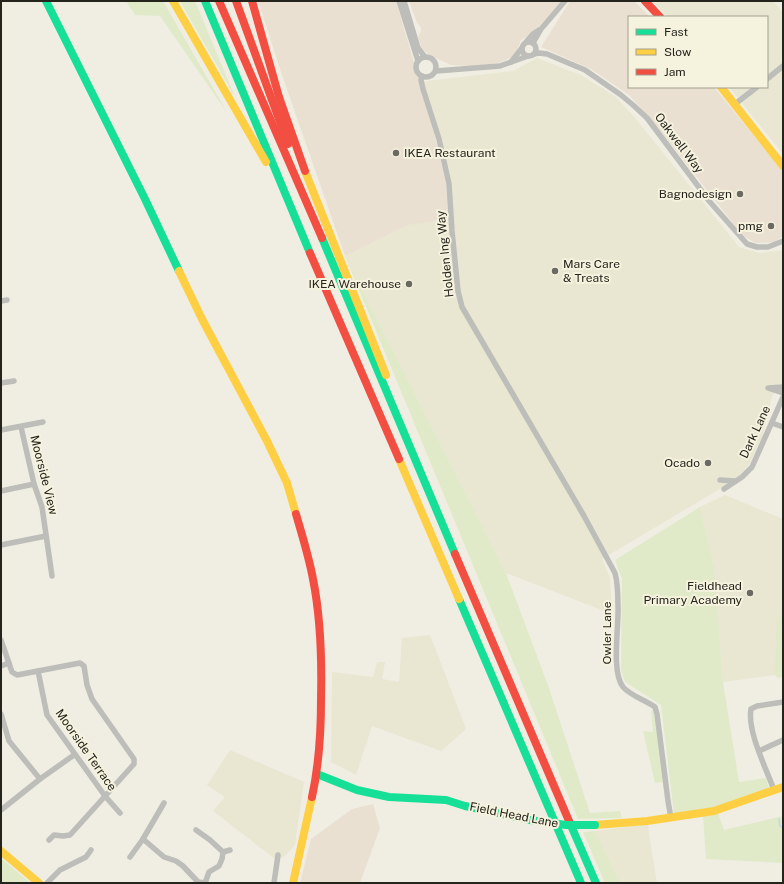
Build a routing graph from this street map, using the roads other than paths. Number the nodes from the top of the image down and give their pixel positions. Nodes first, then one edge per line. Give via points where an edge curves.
1 (46, 1) edge
2 (173, 1) edge
3 (205, 1) edge
4 (218, 1) edge
5 (236, 1) edge
6 (252, 1) edge
7 (399, 1) edge
8 (404, 1) edge
9 (565, 1) edge
10 (645, 1) edge
11 (409, 16) junction
12 (659, 16) edge
13 (407, 28) junction
14 (541, 29) junction
15 (526, 42) junction
16 (534, 44) junction
17 (522, 48) junction
18 (534, 54) junction
19 (547, 54) junction
20 (528, 56) junction
21 (425, 57) junction
22 (418, 62) junction
23 (511, 62) junction
24 (436, 64) junction
25 (783, 66) edge
26 (454, 69) junction
27 (436, 71) junction
28 (422, 76) junction
29 (428, 77) junction
30 (768, 78) edge
31 (722, 88) edge
32 (756, 88) edge
33 (423, 89) junction
34 (735, 104) junction
35 (783, 166) edge
36 (285, 195) junction
37 (315, 222) junction
38 (783, 241) edge
39 (14, 381) dead end
40 (1, 383) edge
41 (783, 387) edge
42 (783, 393) edge
43 (783, 397) edge
44 (43, 422) dead end
45 (772, 423) junction
46 (20, 427) junction
47 (783, 427) edge
48 (1, 430) edge
49 (417, 463) junction
50 (555, 468) joint
51 (720, 480) dead end
52 (735, 481) junction
53 (34, 484) junction
54 (724, 489) dead end
55 (1, 491) edge
56 (46, 536) junction
57 (1, 545) edge
58 (52, 576) dead end
59 (1, 640) edge
60 (9, 663) junction
61 (1, 666) edge
62 (38, 672) junction
63 (783, 702) edge
64 (1, 714) edge
65 (783, 740) edge
66 (759, 751) junction
67 (74, 755) junction
68 (317, 774) junction
69 (40, 779) junction
70 (783, 787) edge
71 (774, 790) junction
72 (105, 796) junction
73 (164, 802) dead end
74 (1, 810) edge
75 (120, 813) dead end
76 (671, 818) junction
77 (196, 830) dead end
78 (143, 839) junction
79 (49, 840) dead end
80 (91, 850) dead end
81 (230, 850) dead end
82 (1, 851) edge
83 (223, 852) junction
84 (278, 855) dead end
85 (130, 857) dead end
86 (39, 883) edge
87 (47, 883) edge
88 (205, 883) edge
89 (274, 883) edge
90 (293, 883) edge
91 (581, 883) edge
92 (596, 883) edge

1 - 68 main road via 202,319 287,483 313,578 318,618 322,668
2 - 36 main road
3 - 36 main road
4 - 37 main road
5 - 37 main road
6 - 49 main road via 263,47 297,149 399,407
7 - 13 street, Holden Ing Way
8 - 11 street, Holden Ing Way
9 - 14 street
10 - 12 main road
11 - 13 street, Holden Ing Way
11 - 21 street, Holden Ing Way via 418,48
13 - 22 street, Holden Ing Way
14 - 15 street
14 - 16 street
15 - 16 street
15 - 17 street
16 - 18 street
16 - 19 street, Oakwell Way
17 - 20 street via 523,54
17 - 23 street
18 - 19 street, Oakwell Way
18 - 20 street
19 - 38 street, Oakwell Way via 585,70 621,95 647,118 710,202 747,244 768,247
20 - 23 street
21 - 22 street
21 - 24 street, Holden Ing Way via 432,58
22 - 28 street, Holden Ing Way via 416,68
23 - 26 street via 500,66
24 - 26 street, Holden Ing Way
24 - 27 street
25 - 30 street
26 - 27 street
27 - 29 street
28 - 29 street
28 - 33 street, Holden Ing Way
29 - 33 street
31 - 34 main road
32 - 34 street
33 - 50 street, Holden Ing Way via 439,139 449,184 458,291 462,307
34 - 35 main road
36 - 91 main road
37 - 49 main road
39 - 40 street
41 - 42 street via 768,388
43 - 45 street, Dark Lane
44 - 46 street
45 - 47 street
45 - 52 street, Dark Lane via 752,467 742,478
46 - 48 street
46 - 53 street, Moorside View
49 - 92 main road
50 - 76 street, Owler Lane via 615,573 619,608 616,646 618,672 623,686 632,694 655,706
51 - 52 street
52 - 54 street, Dark Lane
53 - 55 street
53 - 56 street, Moorside View via 42,507
56 - 57 street
56 - 58 street, Moorside View
59 - 60 street
60 - 61 street
60 - 62 street via 12,672 17,675
62 - 67 street, Moorside Terrace via 47,715
62 - 72 street via 80,663 84,666 92,699 134,759 134,764
63 - 66 street via 751,709 750,725
64 - 69 street via 9,740
65 - 66 street
66 - 71 street
67 - 69 street
67 - 72 street, Moorside Terrace
68 - 76 main road, Field Head Lane, bridge via 373,794 396,798 446,800 530,820 566,825 628,824
68 - 90 main road
69 - 74 street
70 - 71 main road, Field Head Lane
71 - 76 main road, Field Head Lane via 714,811
72 - 75 street, Moorside Terrace
72 - 79 street via 70,835 54,835
73 - 78 street
77 - 83 street
78 - 85 street
78 - 88 street via 164,857 183,866 198,882
80 - 87 street via 86,857 60,870
81 - 83 street
82 - 86 main road
83 - 88 street via 219,866 209,872
84 - 89 street

